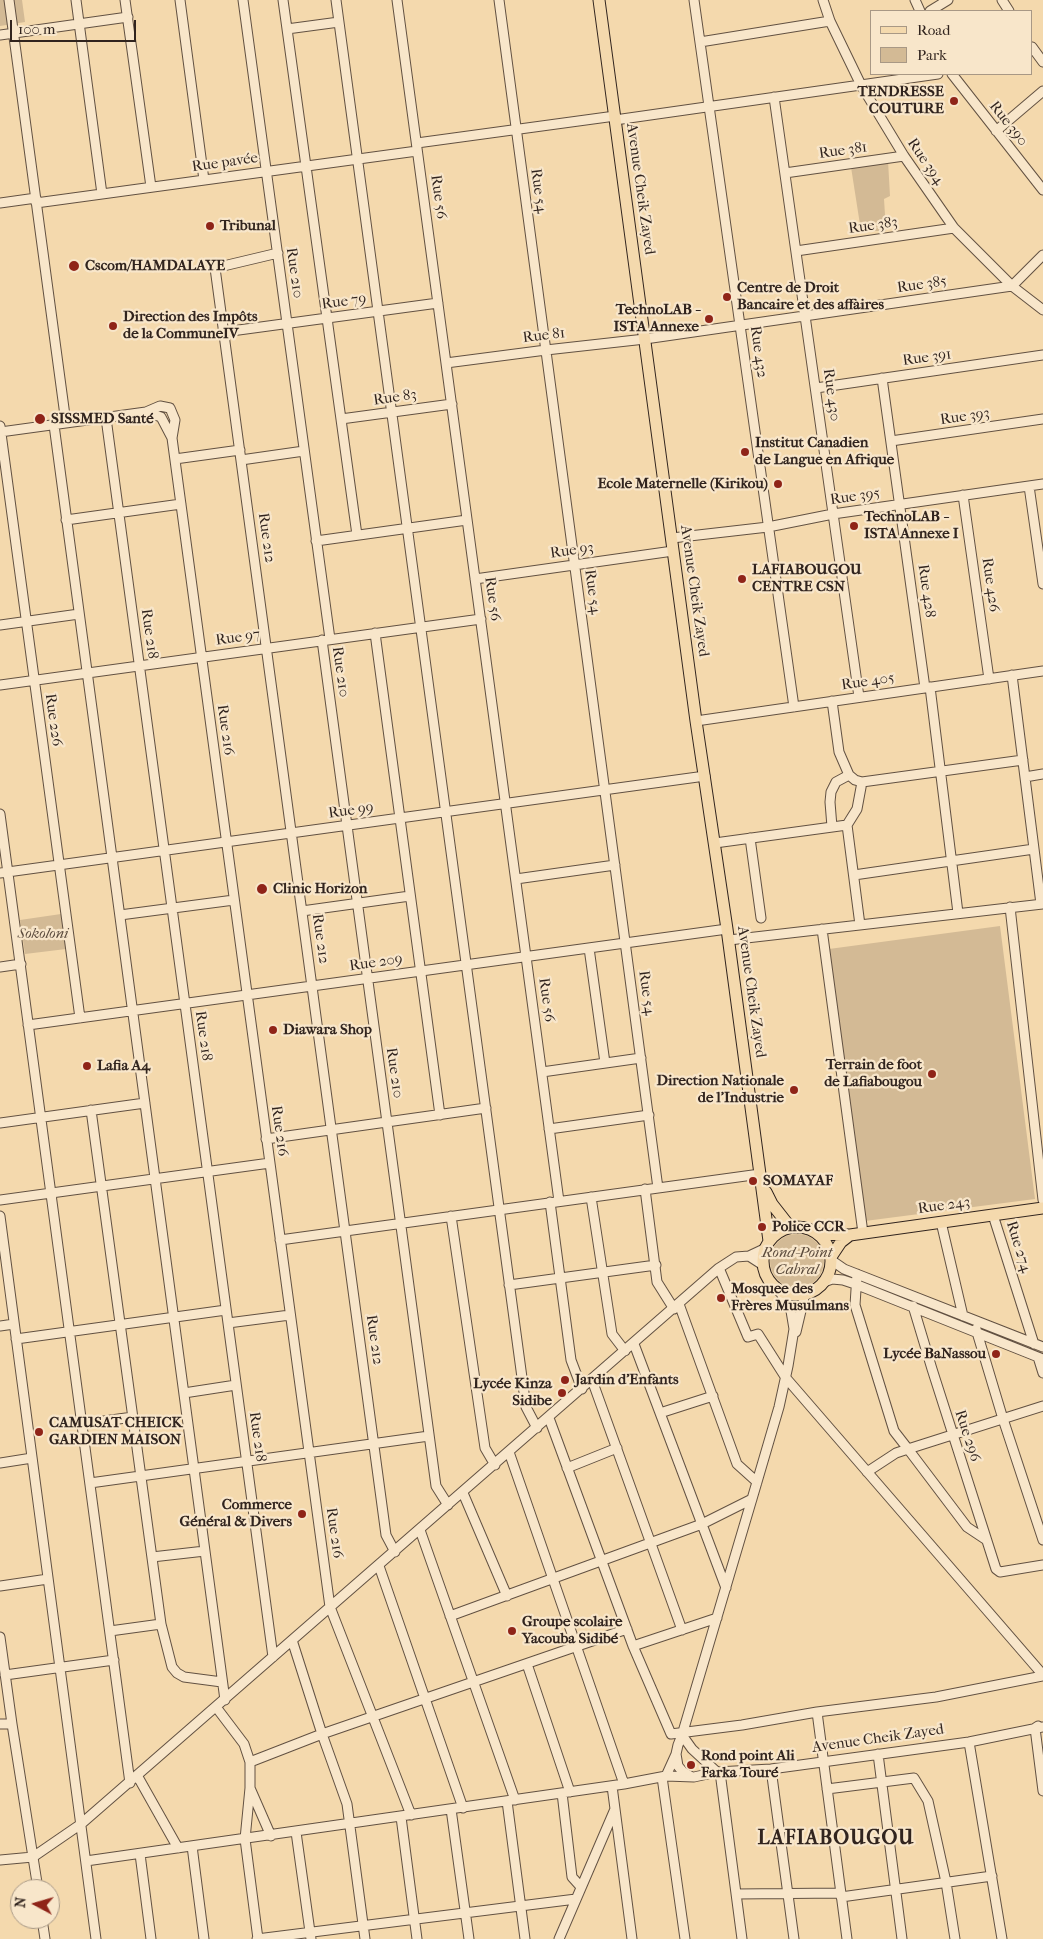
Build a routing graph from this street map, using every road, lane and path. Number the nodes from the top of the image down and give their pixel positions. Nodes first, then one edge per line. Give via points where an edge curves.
1 (9, 0) edge
2 (76, 0) edge
3 (125, 0) edge
4 (180, 0) edge
5 (243, 0) edge
6 (283, 0) edge
7 (336, 0) edge
8 (397, 0) edge
9 (498, 0) edge
10 (599, 0) edge
11 (694, 0) edge
12 (823, 0) edge
13 (948, 0) edge
14 (932, 10) edge
15 (128, 17) junction
16 (830, 21) junction
17 (339, 22) junction
18 (79, 24) junction
19 (287, 29) junction
20 (13, 33) junction
21 (0, 35) edge
22 (700, 42) junction
23 (1033, 48) edge
24 (1043, 62) edge
25 (931, 75) edge
26 (953, 75) edge
27 (861, 85) junction
28 (1043, 91) edge
29 (774, 97) junction
30 (709, 107) junction
31 (615, 118) junction
32 (516, 129) junction
33 (996, 131) junction
34 (417, 147) junction
35 (904, 156) junction
36 (358, 159) junction
37 (306, 166) junction
38 (266, 172) junction
39 (785, 173) junction
40 (204, 180) junction
41 (151, 188) junction
42 (1043, 190) edge
43 (102, 194) junction
44 (36, 201) junction
45 (0, 203) edge
46 (954, 228) junction
47 (796, 251) junction
48 (278, 254) junction
49 (1043, 255) edge
50 (1012, 286) junction
51 (438, 303) junction
52 (1043, 310) edge
53 (378, 311) junction
54 (805, 316) junction
55 (327, 318) junction
56 (287, 324) junction
57 (740, 325) junction
58 (224, 332) junction
59 (645, 339) junction
60 (546, 350) junction
61 (1043, 355) edge
62 (446, 363) junction
63 (882, 378) junction
64 (816, 388) junction
65 (452, 404) junction
66 (392, 412) junction
67 (106, 418) junction
68 (341, 419) junction
69 (1043, 419) edge
70 (66, 423) junction
71 (54, 425) junction
72 (0, 430) edge
73 (891, 441) junction
74 (240, 450) junction
75 (304, 451) junction
76 (175, 459) junction
77 (241, 460) junction
78 (1043, 484) edge
79 (1029, 486) junction
80 (964, 496) junction
81 (181, 504) junction
82 (900, 505) junction
83 (119, 513) junction
84 (833, 514) junction
85 (66, 520) junction
86 (467, 520) junction
87 (768, 527) junction
88 (408, 528) junction
89 (357, 535) junction
90 (672, 538) junction
91 (316, 541) junction
92 (674, 552) junction
93 (574, 565) junction
94 (475, 579) junction
95 (1043, 584) edge
96 (79, 614) junction
97 (480, 618) junction
98 (26, 622) junction
99 (0, 625) edge
100 (421, 627) junction
101 (375, 633) junction
102 (326, 640) junction
103 (267, 648) junction
104 (201, 657) junction
105 (139, 666) junction
106 (1043, 671) edge
107 (87, 673) junction
108 (1012, 676) junction
109 (990, 679) junction
110 (34, 680) junction
111 (0, 685) edge
112 (927, 688) junction
113 (859, 697) junction
114 (832, 701) junction
115 (794, 707) junction
116 (696, 721) junction
117 (1022, 760) junction
118 (940, 771) junction
119 (1043, 774) edge
120 (849, 775) junction
121 (705, 776) junction
122 (1025, 777) junction
123 (862, 782) junction
124 (605, 790) junction
125 (505, 803) junction
126 (446, 812) junction
127 (0, 814) edge
128 (400, 818) junction
129 (347, 825) junction
130 (847, 825) junction
131 (832, 827) junction
132 (292, 833) junction
133 (1043, 836) edge
134 (750, 838) junction
135 (1032, 838) junction
136 (226, 842) junction
137 (715, 843) junction
138 (1034, 849) junction
139 (164, 850) junction
140 (112, 858) junction
141 (951, 861) junction
142 (59, 865) junction
143 (615, 866) junction
144 (4, 872) edge
145 (854, 875) junction
146 (516, 879) junction
147 (410, 896) junction
148 (234, 900) junction
149 (357, 904) junction
150 (1042, 904) edge
151 (1010, 907) junction
152 (172, 908) junction
153 (302, 911) junction
154 (958, 913) junction
155 (120, 916) junction
156 (761, 918) dead end
157 (860, 925) junction
158 (822, 929) junction
159 (728, 934) junction
160 (626, 943) junction
161 (589, 948) junction
162 (526, 957) junction
163 (21, 964) junction
164 (466, 965) junction
165 (0, 967) edge
166 (420, 971) junction
167 (367, 978) junction
168 (312, 986) junction
169 (247, 995) junction
170 (185, 1004) junction
171 (133, 1011) junction
172 (80, 1018) junction
173 (28, 1025) junction
174 (641, 1058) junction
175 (605, 1063) junction
176 (542, 1072) junction
177 (145, 1103) junction
178 (486, 1108) junction
179 (91, 1110) junction
180 (440, 1115) junction
181 (649, 1115) junction
182 (41, 1117) junction
183 (387, 1122) junction
184 (0, 1123) edge
185 (549, 1129) junction
186 (331, 1130) junction
187 (266, 1139) junction
188 (270, 1163) junction
189 (208, 1172) junction
190 (155, 1179) junction
191 (761, 1179) junction
192 (102, 1186) junction
193 (658, 1188) junction
194 (645, 1189) junction
195 (51, 1193) junction
196 (592, 1197) junction
197 (0, 1200) edge
198 (1043, 1200) edge
199 (555, 1202) junction
200 (1043, 1208) edge
201 (499, 1209) junction
202 (993, 1215) junction
203 (0, 1216) edge
204 (451, 1216) junction
205 (941, 1222) junction
206 (400, 1223) junction
207 (790, 1227) junction
208 (345, 1231) junction
209 (863, 1233) junction
210 (818, 1234) junction
211 (850, 1235) junction
212 (280, 1240) junction
213 (767, 1245) junction
214 (750, 1256) junction
215 (831, 1258) junction
216 (656, 1265) junction
217 (763, 1265) junction
218 (719, 1268) junction
219 (603, 1272) junction
220 (857, 1274) junction
221 (560, 1278) junction
222 (824, 1282) junction
223 (855, 1284) junction
224 (509, 1285) junction
225 (779, 1290) junction
226 (805, 1294) junction
227 (676, 1306) junction
228 (913, 1306) junction
229 (226, 1310) junction
230 (290, 1315) junction
231 (963, 1316) junction
232 (174, 1317) junction
233 (978, 1322) junction
234 (228, 1323) junction
235 (14, 1324) junction
236 (120, 1324) junction
237 (0, 1326) edge
238 (70, 1332) junction
239 (976, 1332) junction
240 (16, 1339) junction
241 (634, 1344) junction
242 (1034, 1344) junction
243 (1043, 1348) edge
244 (625, 1351) junction
245 (1040, 1358) edge
246 (788, 1366) junction
247 (1043, 1373) edge
248 (786, 1378) junction
249 (592, 1380) junction
250 (236, 1386) junction
251 (582, 1389) junction
252 (184, 1393) junction
253 (713, 1396) junction
254 (1043, 1406) edge
255 (660, 1412) junction
256 (133, 1417) junction
257 (549, 1418) junction
258 (1003, 1419) junction
259 (82, 1424) junction
260 (537, 1428) junction
261 (953, 1435) junction
262 (429, 1436) junction
263 (374, 1444) junction
264 (617, 1448) junction
265 (908, 1449) junction
266 (509, 1452) junction
267 (309, 1453) junction
268 (32, 1458) junction
269 (247, 1461) junction
270 (0, 1462) edge
271 (495, 1465) junction
272 (194, 1468) junction
273 (567, 1468) junction
274 (867, 1472) junction
275 (141, 1476) junction
276 (757, 1482) junction
277 (90, 1483) junction
278 (463, 1493) junction
279 (752, 1499) junction
280 (448, 1505) junction
281 (702, 1524) junction
282 (420, 1530) junction
283 (985, 1539) junction
284 (1043, 1540) edge
285 (651, 1543) junction
286 (205, 1551) junction
287 (395, 1552) junction
288 (152, 1558) junction
289 (602, 1562) junction
290 (1043, 1565) edge
291 (379, 1566) junction
292 (48, 1579) junction
293 (553, 1579) junction
294 (0, 1586) edge
295 (726, 1588) junction
296 (506, 1596) junction
297 (330, 1607) junction
298 (450, 1616) junction
299 (717, 1618) junction
300 (161, 1624) junction
301 (627, 1629) junction
302 (682, 1630) junction
303 (110, 1631) junction
304 (0, 1638) edge
305 (292, 1640) junction
306 (634, 1646) junction
307 (575, 1647) junction
308 (273, 1657) junction
309 (114, 1660) junction
310 (527, 1664) junction
311 (60, 1668) junction
312 (5, 1675) junction
313 (1043, 1676) edge
314 (222, 1682) junction
315 (473, 1682) junction
316 (425, 1699) junction
317 (225, 1700) junction
318 (216, 1707) junction
319 (817, 1712) junction
320 (373, 1717) junction
321 (1043, 1722) edge
322 (0, 1724) edge
323 (12, 1724) junction
324 (1039, 1728) edge
325 (322, 1734) junction
326 (683, 1734) junction
327 (969, 1742) junction
328 (692, 1749) junction
329 (676, 1752) junction
330 (878, 1754) junction
331 (699, 1756) junction
332 (823, 1761) junction
333 (250, 1762) junction
334 (771, 1769) junction
335 (718, 1772) junction
336 (138, 1777) junction
337 (664, 1777) junction
338 (696, 1777) junction
339 (881, 1782) junction
340 (130, 1783) junction
341 (624, 1784) junction
342 (612, 1786) junction
343 (250, 1788) junction
344 (827, 1790) junction
345 (1043, 1791) edge
346 (566, 1793) junction
347 (511, 1801) junction
348 (463, 1808) junction
349 (451, 1809) junction
350 (615, 1809) junction
351 (411, 1815) junction
352 (401, 1817) junction
353 (81, 1824) junction
354 (350, 1824) junction
355 (296, 1832) junction
356 (270, 1836) junction
357 (245, 1839) junction
358 (192, 1846) junction
359 (178, 1848) junction
360 (140, 1854) junction
361 (33, 1857) junction
362 (0, 1860) edge
363 (86, 1861) junction
364 (992, 1876) junction
365 (36, 1879) edge
366 (946, 1882) junction
367 (582, 1887) junction
368 (896, 1889) junction
369 (736, 1894) junction
370 (788, 1894) junction
371 (841, 1895) junction
372 (576, 1899) junction
373 (520, 1906) junction
374 (465, 1913) junction
375 (415, 1919) junction
376 (363, 1926) junction
377 (310, 1936) edge
378 (561, 1937) edge
379 (96, 1939) edge
380 (151, 1939) edge
381 (204, 1939) edge
382 (258, 1939) edge
383 (365, 1939) edge
384 (417, 1939) edge
385 (469, 1939) edge
386 (525, 1939) edge
387 (632, 1939) edge
388 (685, 1939) edge
389 (742, 1939) edge
390 (794, 1939) edge
391 (847, 1939) edge
392 (902, 1939) edge
393 (954, 1939) edge
394 (1002, 1939) edge

1 - 20 street
2 - 18 street
3 - 15 street
4 - 40 street
5 - 38 street, Rue 210
6 - 19 street
7 - 17 street
8 - 34 street, Rue 56
9 - 32 street, Rue 54
10 - 31 main road, Avenue Cheik Zayed
11 - 22 street, Rue 432
12 - 16 street, Rue 394
13 - 14 street
15 - 18 street
15 - 41 street
16 - 22 street
16 - 27 street, Rue 394
17 - 19 street
17 - 36 street
18 - 20 street
18 - 43 street
19 - 37 street
20 - 21 street
20 - 44 street
22 - 30 street, Rue 432
23 - 24 street
25 - 27 street
26 - 33 street, Rue 390
27 - 29 street
27 - 35 street, Rue 394
28 - 33 street
29 - 30 street
29 - 39 street, Rue 430
30 - 31 street
30 - 57 street, Rue 432
31 - 32 street, Rue pavée
31 - 59 main road, Avenue Cheik Zayed
32 - 34 street, Rue pavée
32 - 60 street, Rue 54
33 - 42 street, Rue 390
34 - 36 street, Rue pavée
34 - 51 street, Rue 56
35 - 39 street, Rue 381
35 - 46 street, Rue 394
36 - 37 street, Rue pavée
36 - 53 street
37 - 38 street, Rue pavée
37 - 55 street
38 - 40 street, Rue pavée
38 - 48 street, Rue 210
39 - 47 street, Rue 430
40 - 41 street, Rue pavée
41 - 43 street, Rue pavée
43 - 44 street, Rue pavée
44 - 45 street, Rue pavée
44 - 70 street
46 - 47 street, Rue 383
46 - 50 street, Rue 394
47 - 54 street, Rue 430
48 - 56 street, Rue 210
48 - 58 street, Rue 212 via 215,268
49 - 50 street
50 - 52 street, Rue 394
50 - 54 street, Rue 385
51 - 53 street, Rue 79
51 - 62 street, Rue 56
53 - 55 street, Rue 79
53 - 66 street
54 - 57 street, Rue 385
54 - 64 street, Rue 430
55 - 56 street, Rue 79
55 - 68 street
56 - 58 street, Rue 79
56 - 75 street, Rue 210
57 - 59 street, Rue 385
57 - 87 street, Rue 432
58 - 74 street, Rue 212
59 - 60 street, Rue 81
59 - 90 main road, Avenue Cheik Zayed
60 - 62 street, Rue 81
60 - 93 street, Rue 54
61 - 63 street, Rue 391
62 - 65 street, Rue 56
63 - 64 street, Rue 391
63 - 73 street, Rue 428
64 - 84 street, Rue 430
65 - 66 street, Rue 83
65 - 86 street, Rue 56
66 - 68 street, Rue 83
66 - 88 street
67 - 70 street
67 - 76 street, Rue 216 via 146,412 161,417 172,438
67 - 83 street, Rue 218
68 - 89 street
69 - 73 street, Rue 393
70 - 71 street
71 - 72 street
71 - 85 street
72 - 98 street, Rue 226
73 - 82 street, Rue 428
74 - 76 street
74 - 77 street, Rue 212
75 - 77 street
75 - 91 street, Rue 210
76 - 81 street, Rue 216
77 - 103 street, Rue 212
78 - 79 street, Rue 395
79 - 80 street, Rue 395
79 - 95 street
80 - 82 street, Rue 395
80 - 109 street, Rue 426
81 - 83 street
81 - 104 street, Rue 216
82 - 84 street, Rue 395
82 - 112 street, Rue 428
83 - 85 street
83 - 105 street, Rue 218
84 - 87 street, Rue 395
84 - 113 street, Rue 430
85 - 96 street
86 - 88 street
86 - 94 street, Rue 56
87 - 90 street, Rue 395
87 - 115 street, Rue 432
88 - 89 street
88 - 100 street
89 - 91 street
90 - 92 main road, Avenue Cheik Zayed
91 - 102 street, Rue 210
92 - 93 street, Rue 93
92 - 116 main road, Avenue Cheik Zayed
93 - 94 street, Rue 93
93 - 124 street, Rue 54
94 - 97 street, Rue 56
96 - 98 street
96 - 107 street
97 - 100 street, Rue 97
97 - 125 street, Rue 56
98 - 99 street
98 - 110 street, Rue 226
100 - 101 street, Rue 97
100 - 126 street
101 - 102 street, Rue 97
101 - 128 street
102 - 103 street, Rue 97
102 - 129 street, Rue 210
103 - 104 street, Rue 97
103 - 132 street, Rue 212
104 - 105 street, Rue 97
104 - 136 street, Rue 216
105 - 107 street, Rue 97
105 - 139 street, Rue 218
106 - 108 street, Rue 405
107 - 110 street, Rue 97
107 - 140 street
108 - 109 street, Rue 405
108 - 117 street
109 - 112 street, Rue 405
110 - 111 street, Rue 97
110 - 142 street, Rue 226
112 - 113 street, Rue 405
112 - 118 street, Rue 428
113 - 114 street, Rue 405
114 - 115 street, Rue 405
114 - 120 street via 839,752
115 - 116 street, Rue 405
116 - 121 main road, Avenue Cheik Zayed
117 - 118 street
117 - 122 street
118 - 123 street
118 - 141 street, Rue 428
119 - 122 street
120 - 123 street
120 - 131 street via 836,782 831,792
121 - 124 street, Rue 99
121 - 137 main road, Avenue Cheik Zayed
122 - 135 street
123 - 130 street via 857,809
124 - 125 street, Rue 99
124 - 143 street, Rue 54
125 - 126 street, Rue 99
125 - 146 street, Rue 56
126 - 128 street, Rue 99
126 - 164 street
127 - 144 street
128 - 129 street, Rue 99
128 - 147 street
129 - 132 street, Rue 99
129 - 149 street, Rue 210
130 - 131 street
130 - 145 street
131 - 134 street
132 - 136 street, Rue 99
132 - 153 street, Rue 212
133 - 135 street
134 - 137 street
134 - 156 street
135 - 138 street
136 - 139 street, Rue 99
136 - 148 street, Rue 216
137 - 159 main road, Avenue Cheik Zayed
138 - 141 street
138 - 150 street
139 - 140 street, Rue 99
139 - 152 street, Rue 218
140 - 142 street, Rue 99
140 - 155 street
141 - 145 street
141 - 154 street, Rue 428
142 - 144 street, Rue 99
142 - 172 street, Rue 226
143 - 146 street
143 - 160 street, Rue 54
144 - 163 street
145 - 157 street
146 - 162 street, Rue 56
147 - 149 street
147 - 166 street
148 - 152 street
148 - 169 street, Rue 216
149 - 153 street
149 - 167 street, Rue 210
150 - 151 street, Rue 209
151 - 154 street, Rue 209
151 - 198 street
152 - 155 street
152 - 170 street, Rue 218
153 - 168 street, Rue 212
154 - 157 street, Rue 209
155 - 171 street
157 - 158 street, Rue 209
158 - 159 street, Rue 209
158 - 209 street
159 - 160 street, Rue 209
159 - 191 main road, Avenue Cheik Zayed
160 - 161 street, Rue 209
160 - 174 street, Rue 54
161 - 162 street, Rue 209
161 - 175 street
162 - 164 street, Rue 209
162 - 176 street, Rue 56
163 - 165 street
163 - 173 street
164 - 166 street, Rue 209
164 - 178 street
166 - 167 street, Rue 209
166 - 180 street
167 - 168 street, Rue 209
167 - 183 street, Rue 210
168 - 169 street, Rue 209
168 - 186 street, Rue 212
169 - 170 street, Rue 209
169 - 187 street, Rue 216
170 - 171 street, Rue 209
170 - 189 street, Rue 218
171 - 172 street, Rue 209
171 - 177 street
172 - 173 street, Rue 209
173 - 182 street
174 - 175 street
174 - 181 street, Rue 54
175 - 176 street
176 - 185 street, Rue 56
177 - 179 street
177 - 190 street
178 - 180 street
178 - 201 street
179 - 182 street
179 - 192 street
180 - 183 street
181 - 185 street
181 - 193 street, Rue 54
182 - 184 street
182 - 195 street
183 - 186 street
183 - 206 street, Rue 210
185 - 199 street, Rue 56
186 - 187 street
186 - 208 street, Rue 212
187 - 188 street, Rue 216
188 - 189 street
188 - 212 street, Rue 216
189 - 190 street
189 - 229 street, Rue 218
190 - 192 street
190 - 232 street
191 - 193 street
191 - 207 main road, Avenue Cheik Zayed via 772,1204
191 - 213 main road, Avenue Cheik Zayed
192 - 195 street
192 - 236 street
193 - 194 street
194 - 196 street
194 - 216 street
195 - 197 street
195 - 238 street
196 - 199 street
196 - 219 street
199 - 201 street
199 - 221 street, Rue 56
200 - 202 main road, Rue 243
201 - 204 street
201 - 224 street
202 - 205 main road, Rue 243
202 - 242 street, Rue 274
203 - 235 street
204 - 206 street
204 - 271 street via 485,1448
205 - 209 main road, Rue 243
205 - 231 street
206 - 208 street
206 - 262 street, Rue 210
207 - 210 main road
207 - 213 main road via 778,1232
208 - 212 street
208 - 263 street, Rue 212
209 - 211 main road, Rue 243
210 - 211 main road, Rue 243
210 - 215 main road via 829,1248
211 - 215 main road
212 - 230 street, Rue 216
213 - 214 street
213 - 217 main road
214 - 217 street
214 - 218 street via 736,1257
215 - 220 street via 844,1269
215 - 222 main road
216 - 219 street
216 - 227 street via 657,1282
217 - 225 main road via 768,1279
218 - 227 street
218 - 248 street via 748,1337 758,1334
219 - 221 street
219 - 244 street via 612,1334
220 - 223 street
220 - 231 street
221 - 224 street
221 - 251 street, Rue 56 via 571,1360
222 - 223 street via 832,1279
222 - 226 main road
223 - 228 street
223 - 265 street via 855,1305 891,1422
224 - 260 street via 526,1407
225 - 226 main road via 792,1295
225 - 246 street via 791,1311 794,1329
226 - 246 street
227 - 241 street
227 - 253 street
228 - 239 street
228 - 261 street, Rue 296
229 - 232 street
229 - 234 street, Rue 218
230 - 234 street
230 - 267 street, Rue 216
231 - 233 street
232 - 236 street
232 - 252 street
233 - 239 street
233 - 242 street
234 - 250 street, Rue 218
235 - 237 street
235 - 240 street
236 - 238 street
236 - 256 street
238 - 240 street
238 - 259 street
239 - 245 street
239 - 258 street
240 - 268 street
241 - 244 street
241 - 255 street
242 - 243 street
244 - 249 street
245 - 247 street
246 - 248 street
248 - 274 street
248 - 276 street
249 - 251 street
249 - 264 street
250 - 252 street
250 - 269 street, Rue 218
251 - 257 street
252 - 272 street
253 - 255 street
253 - 276 street via 737,1464
254 - 258 street
255 - 281 street
256 - 259 street
256 - 275 street
257 - 260 street
257 - 273 street
258 - 261 street
258 - 284 street
259 - 277 street
260 - 266 street
261 - 265 street
261 - 283 street, Rue 296
262 - 263 street
262 - 280 street, Rue 210 via 436,1486
263 - 267 street
263 - 287 street, Rue 212 via 386,1535
264 - 273 street
264 - 285 street
265 - 274 street
265 - 283 street via 967,1527
266 - 271 street
266 - 293 street
267 - 269 street
267 - 297 street, Rue 216
268 - 270 street
268 - 292 street
269 - 272 street
269 - 308 street, Rue 218
271 - 278 street
272 - 275 street
272 - 286 street
273 - 289 street
274 - 313 street
275 - 277 street
275 - 288 street
276 - 279 street
277 - 303 street
278 - 280 street
278 - 296 street
279 - 281 street
279 - 295 street
280 - 282 street
281 - 285 street
281 - 295 street
282 - 287 street
282 - 298 street
283 - 290 street, Rue 296 via 1000,1572
285 - 289 street
285 - 302 street
286 - 288 street
286 - 314 street
287 - 291 street
288 - 300 street
289 - 293 street
289 - 301 street
291 - 297 street
291 - 316 street
292 - 294 street
292 - 311 street
293 - 296 street
293 - 307 street
295 - 299 street
296 - 298 street
297 - 305 street
297 - 320 street, Rue 216
298 - 315 street
299 - 302 street
299 - 326 street
300 - 303 street
300 - 314 street via 172,1667 177,1673 184,1677
301 - 306 street
301 - 307 street
302 - 306 street
303 - 309 street
304 - 312 street
305 - 308 street
305 - 325 street
306 - 326 street via 669,1732
307 - 310 street
307 - 341 street
308 - 317 street
309 - 311 street
309 - 340 street
310 - 315 street
310 - 346 street
311 - 312 street
311 - 353 street
312 - 323 street
313 - 319 street via 936,1697
314 - 317 street
315 - 316 street
315 - 347 street
316 - 320 street
316 - 348 street
317 - 318 street
318 - 333 street via 244,1744
318 - 336 street
319 - 326 street
319 - 332 street
320 - 325 street
320 - 351 street, Rue 216
321 - 324 street
322 - 323 street
323 - 361 street
324 - 327 street, Avenue Cheik Zayed
324 - 345 street
325 - 333 street
325 - 354 street via 345,1799
326 - 328 street
326 - 329 street
327 - 330 street, Avenue Cheik Zayed
327 - 364 street
328 - 329 street via 683,1747
328 - 331 street
329 - 337 street
329 - 338 street via 678,1766 688,1776
330 - 332 street, Avenue Cheik Zayed
330 - 339 street
331 - 335 street
331 - 338 street via 703,1767 702,1773
332 - 334 street, Avenue Cheik Zayed
332 - 344 street
333 - 343 street
334 - 335 street, Avenue Cheik Zayed
334 - 370 street
335 - 338 street, Avenue Cheik Zayed
335 - 369 street
336 - 340 street
336 - 359 street
337 - 338 street, Avenue Cheik Zayed
337 - 341 street, Avenue Cheik Zayed
337 - 388 street
339 - 344 street
339 - 366 street via 914,1778 928,1801
339 - 368 street
340 - 353 street
341 - 342 street, Avenue Cheik Zayed
342 - 346 street, Avenue Cheik Zayed
342 - 350 street
343 - 356 street
343 - 357 street
344 - 371 street
346 - 347 street, Avenue Cheik Zayed
346 - 367 street via 572,1877
347 - 348 street, Avenue Cheik Zayed
347 - 373 street
348 - 349 street, Avenue Cheik Zayed
349 - 351 street, Avenue Cheik Zayed
349 - 374 street
350 - 367 street
350 - 387 street
351 - 352 street, Avenue Cheik Zayed
352 - 354 street, Avenue Cheik Zayed
352 - 375 street
353 - 361 street
353 - 363 street
354 - 355 street, Avenue Cheik Zayed
354 - 376 street
355 - 356 street, Avenue Cheik Zayed
355 - 377 street
356 - 357 street, Avenue Cheik Zayed
357 - 358 street, Avenue Cheik Zayed
357 - 382 street
358 - 359 street, Avenue Cheik Zayed
358 - 381 street
359 - 360 street, Avenue Cheik Zayed
360 - 363 street, Avenue Cheik Zayed
360 - 380 street
361 - 362 street
361 - 365 street
363 - 379 street
364 - 366 street
364 - 394 street
366 - 368 street
366 - 393 street
367 - 372 street
368 - 371 street
368 - 392 street
369 - 370 street
369 - 389 street
370 - 371 street
370 - 390 street
371 - 391 street
372 - 373 street
372 - 378 street
373 - 374 street
373 - 386 street
374 - 375 street
374 - 385 street
375 - 376 street
375 - 384 street
376 - 377 street
376 - 383 street
377 - 382 street

